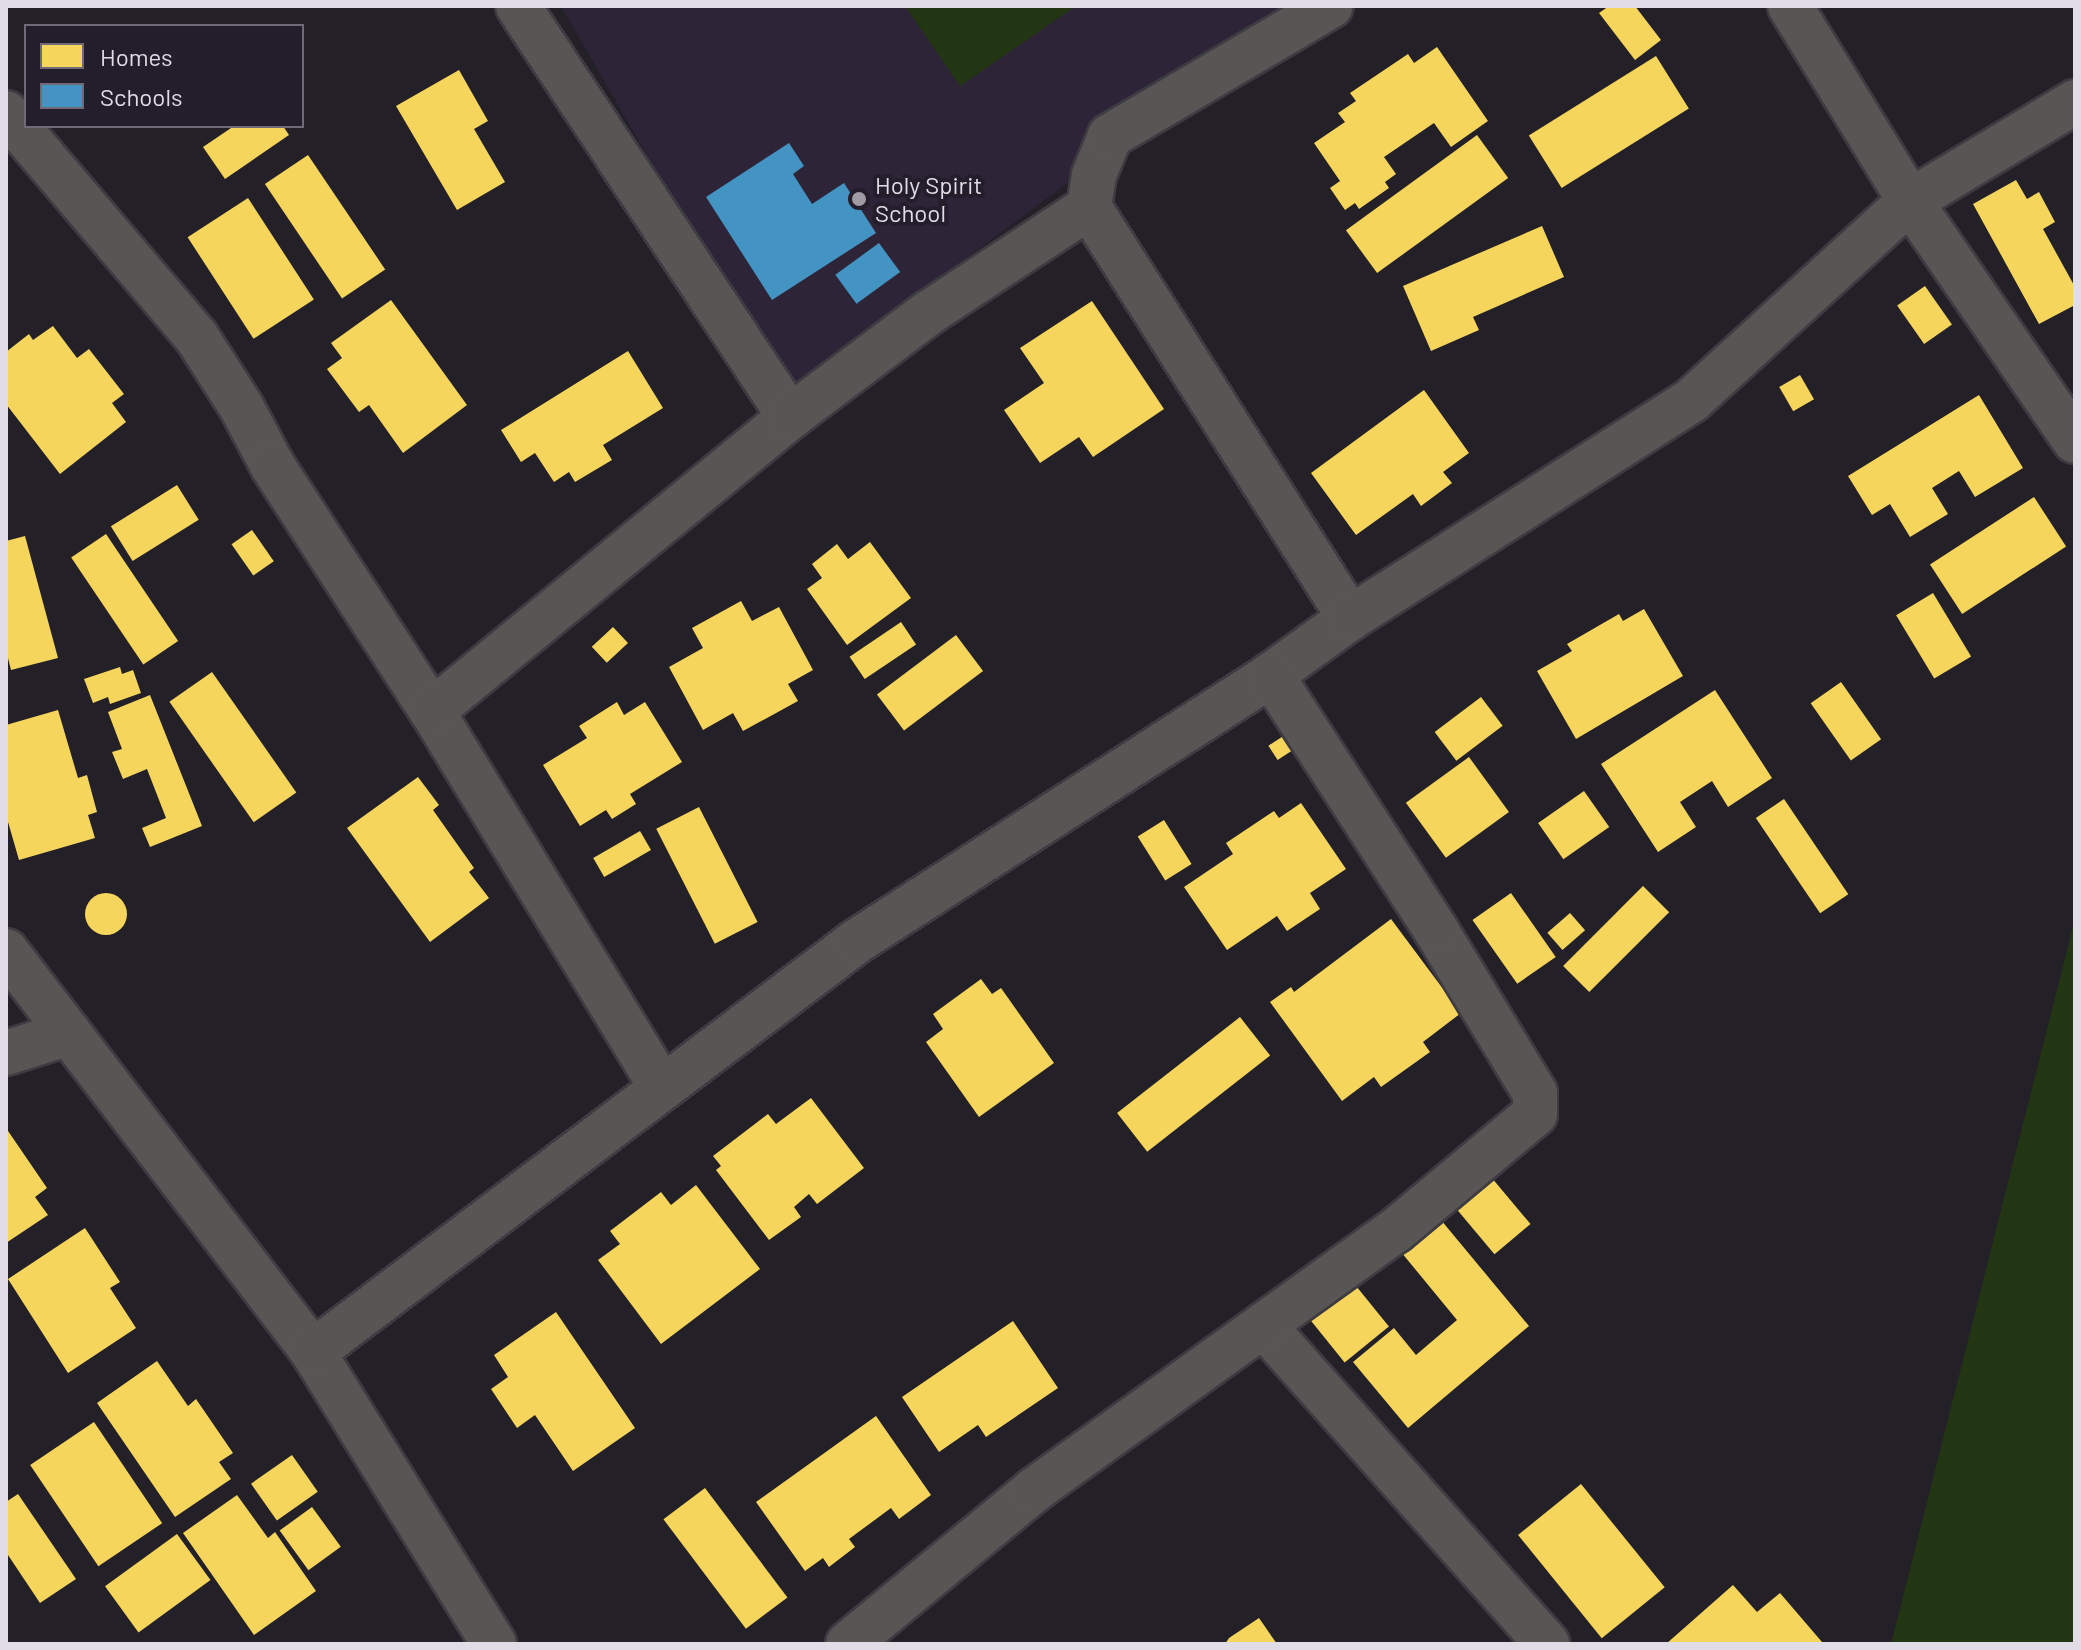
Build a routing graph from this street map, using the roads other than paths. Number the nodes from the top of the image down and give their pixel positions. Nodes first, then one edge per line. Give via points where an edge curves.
1 (518, 6) edge
2 (1331, 6) edge
3 (1790, 6) edge
4 (2075, 102) edge
5 (6, 113) edge
6 (1910, 201) junction
7 (1089, 207) junction
8 (790, 417) junction
9 (2075, 441) edge
10 (1350, 618) junction
11 (1271, 675) junction
12 (432, 711) junction
13 (6, 951) edge
14 (69, 1033) junction
15 (6, 1053) edge
16 (662, 1088) junction
17 (1264, 1326) junction
18 (313, 1352) junction
19 (494, 1644) edge
20 (848, 1644) edge
21 (1547, 1644) edge

1 - 8 street
2 - 7 street via 1110,136 1094,175
3 - 6 street
4 - 6 street
5 - 12 street via 196,336 272,465
6 - 9 street
6 - 10 street via 1692,400
7 - 8 street via 930,312
7 - 10 street
8 - 12 street
10 - 11 street
11 - 16 street via 857,941
11 - 17 street via 1535,1093 1535,1114 1395,1231
12 - 16 street
13 - 14 street
14 - 15 street
14 - 18 street
16 - 18 street
17 - 20 street via 1034,1490
17 - 21 street
18 - 19 street

